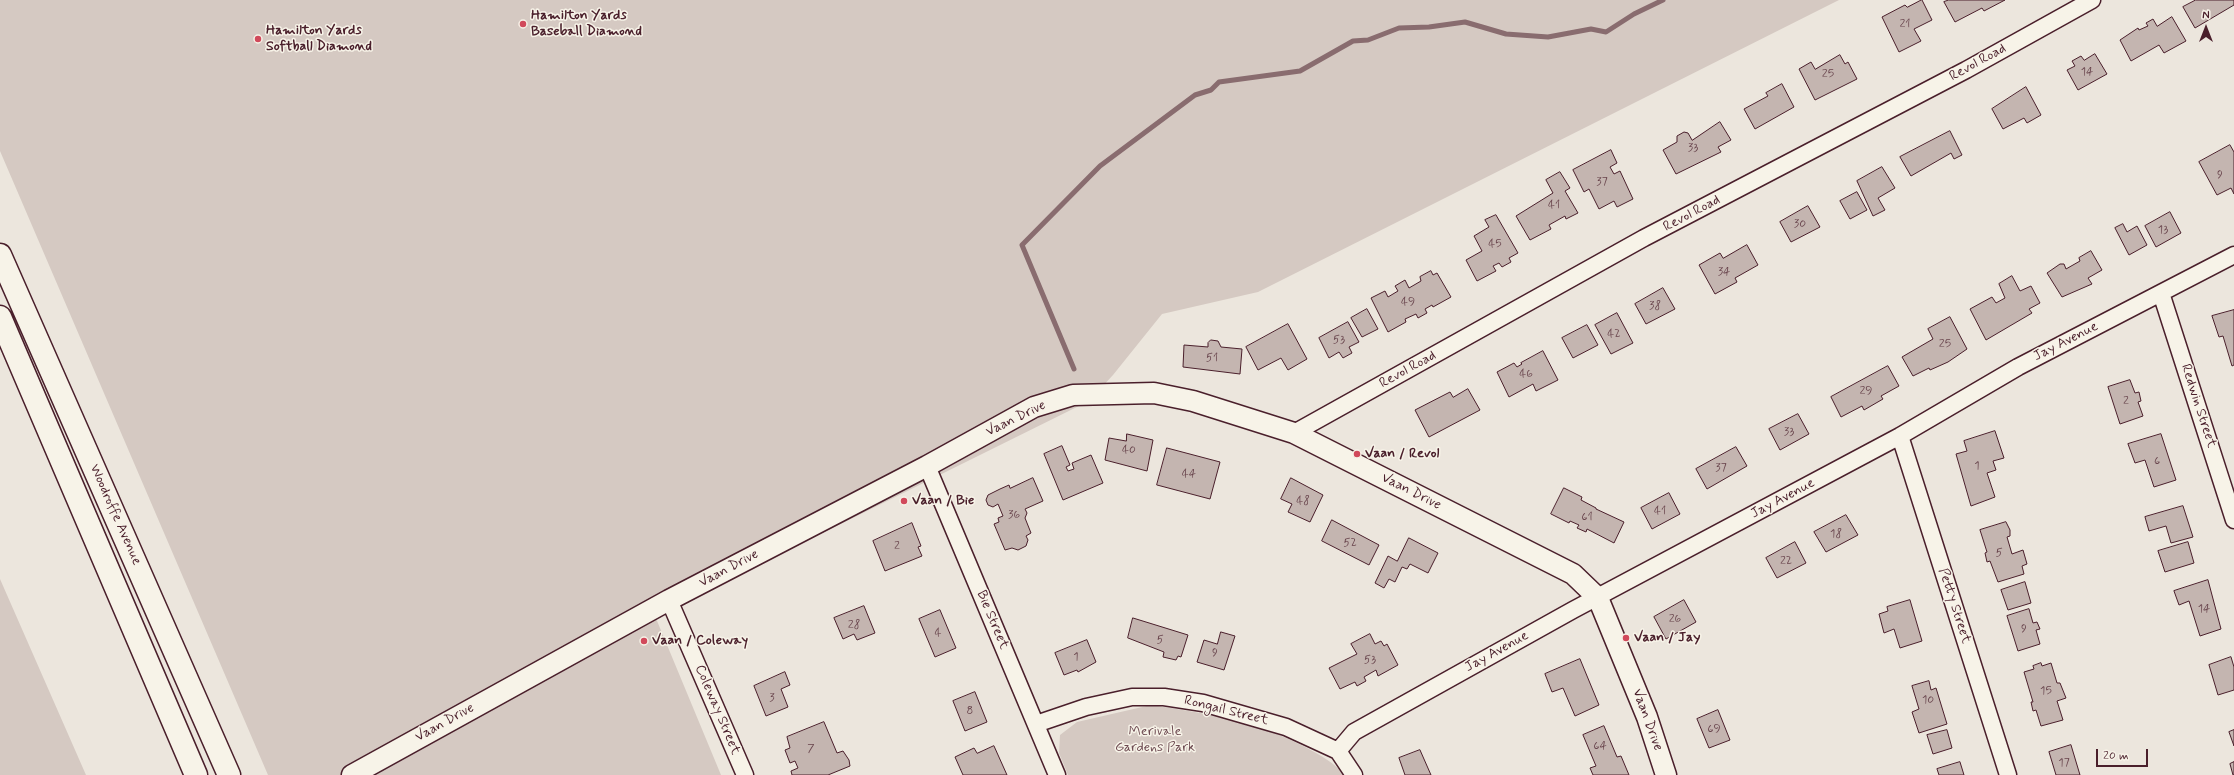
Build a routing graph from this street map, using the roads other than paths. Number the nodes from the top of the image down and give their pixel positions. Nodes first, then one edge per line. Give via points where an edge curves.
1 (2092, 0) edge
2 (0, 255) edge
3 (2234, 255) edge
4 (2162, 293) junction
5 (0, 317) edge
6 (1294, 433) junction
7 (1900, 436) junction
8 (927, 466) junction
9 (2234, 520) edge
10 (1598, 598) junction
11 (669, 600) junction
12 (1036, 724) junction
13 (1338, 751) junction
14 (196, 775) edge
15 (229, 775) edge
16 (352, 775) edge
17 (745, 775) edge
18 (1057, 775) edge
19 (1354, 775) edge
20 (1666, 775) edge
21 (2008, 775) edge

1 - 6 street, Revol Road via 1966,70 1644,238
2 - 15 main road, Woodroffe Avenue
3 - 4 street, Jay Avenue
4 - 7 street, Jay Avenue via 2018,367
4 - 9 street, Redwin Street
5 - 14 main road, Woodroffe Avenue
6 - 8 street, Vaan Drive via 1193,401 1154,392 1073,394 1034,407
6 - 10 street, Vaan Drive via 1573,574
7 - 10 street, Jay Avenue
7 - 21 street, Petty Street
8 - 11 street, Vaan Drive
8 - 12 street, Bie Street
10 - 13 street, Jay Avenue via 1354,732
10 - 20 street, Vaan Drive via 1648,717
11 - 16 street, Vaan Drive
11 - 17 street, Coleway Street
12 - 13 street, Rongail Street via 1086,706 1132,697 1164,697 1203,703 1286,727
12 - 18 street, Bie Street
13 - 19 street

